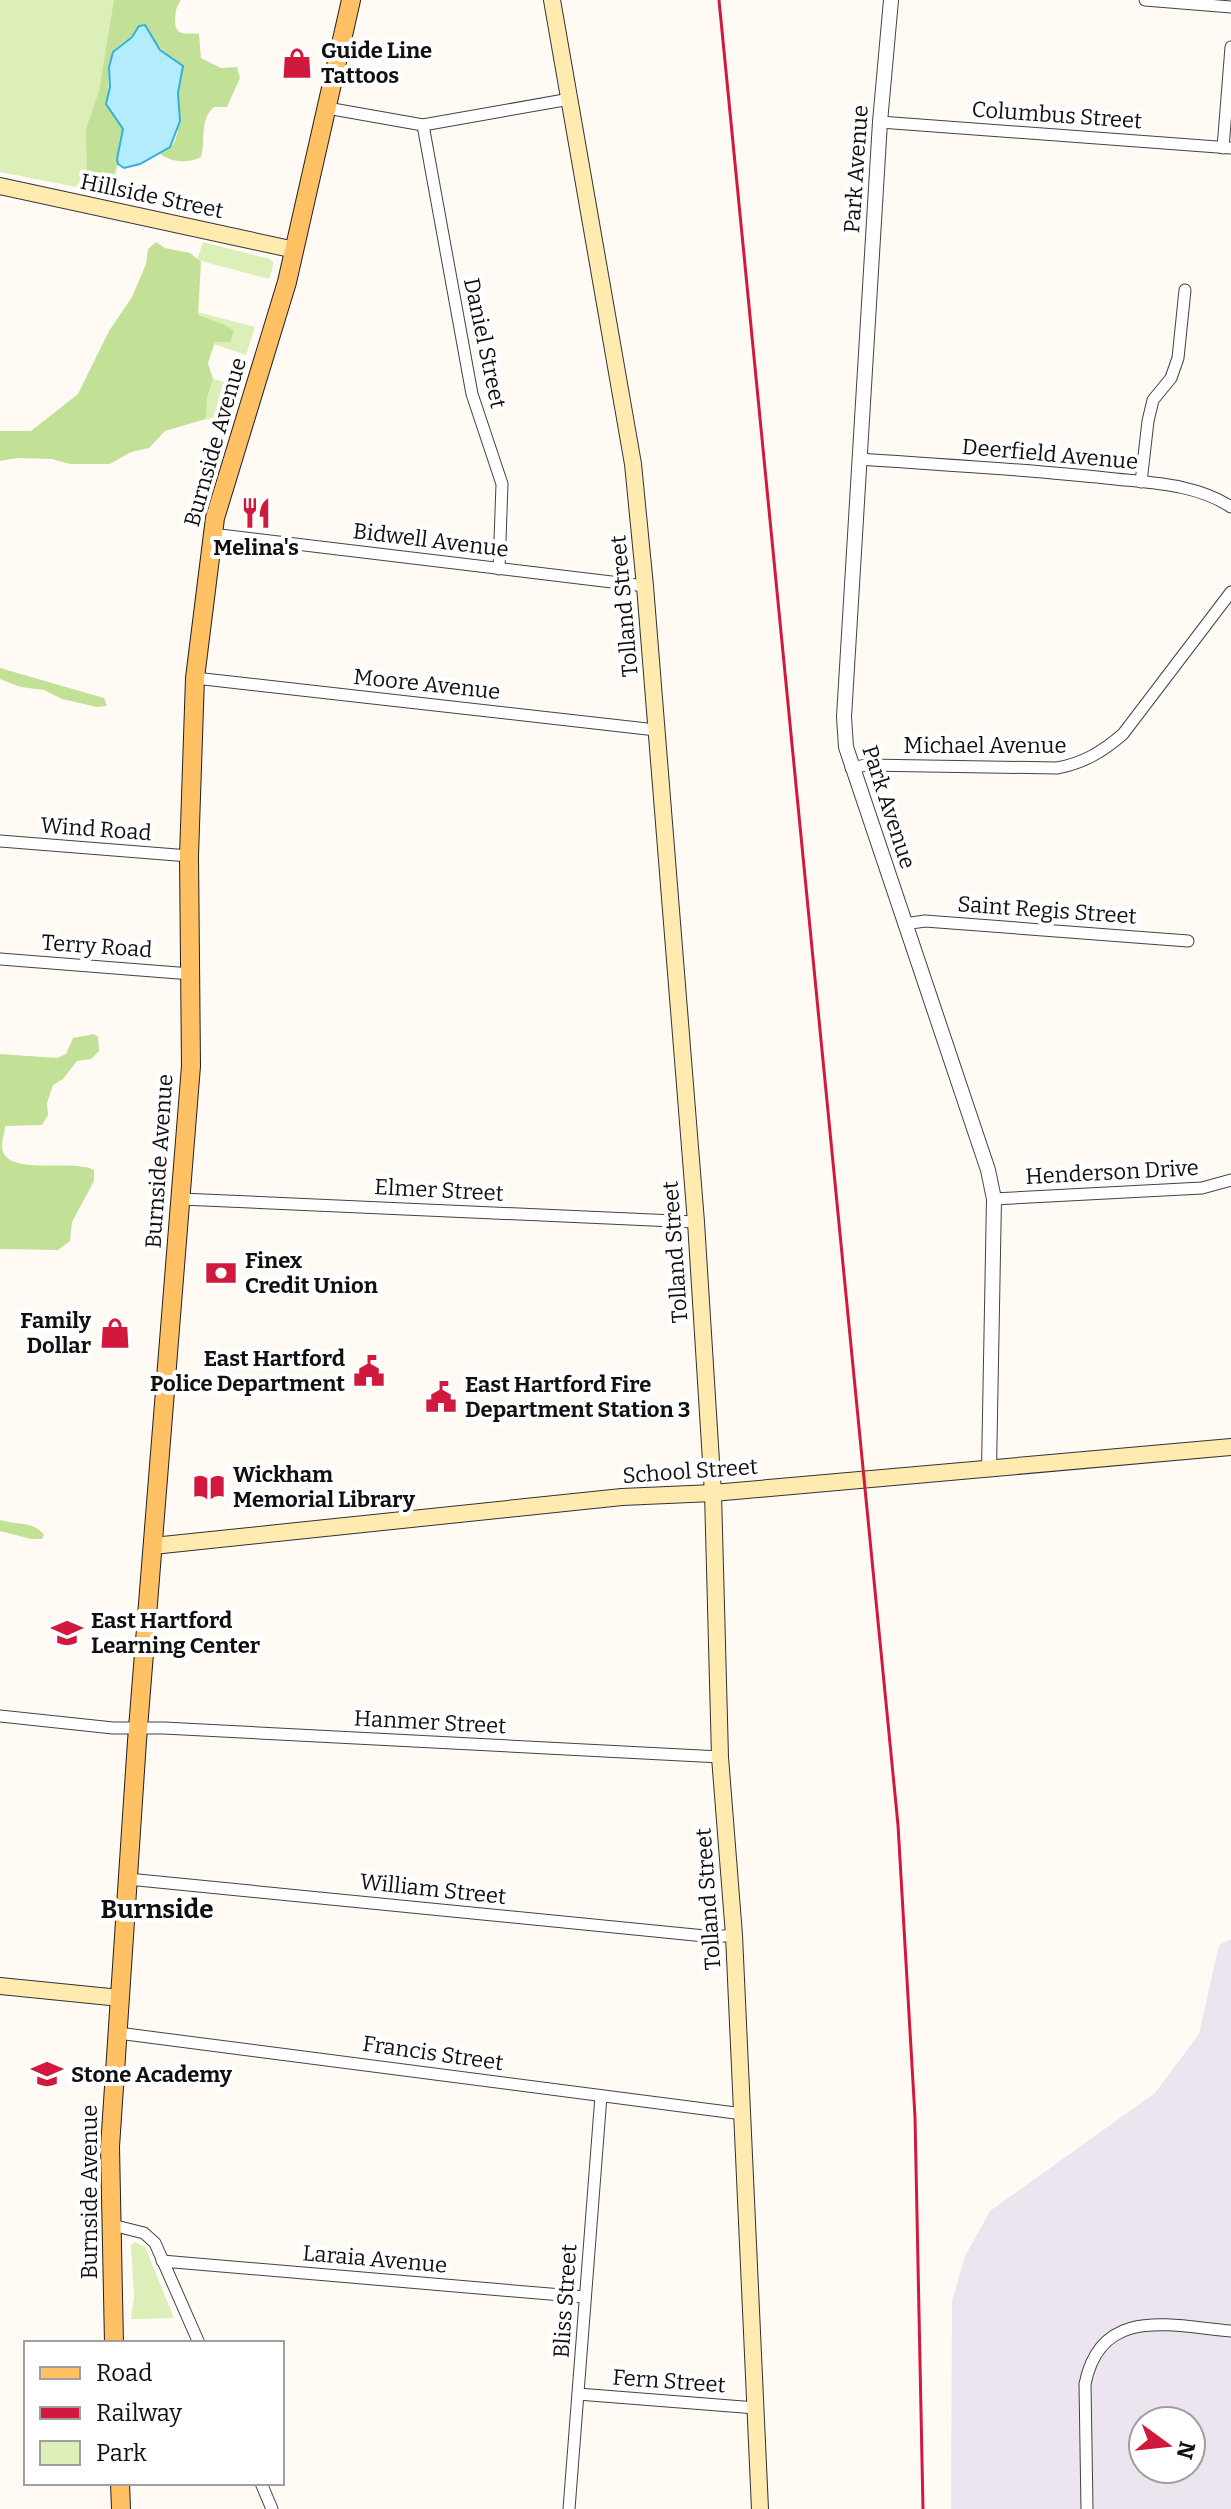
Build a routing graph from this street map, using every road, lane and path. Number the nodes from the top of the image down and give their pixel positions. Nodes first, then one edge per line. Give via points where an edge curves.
1 (351, 0) edge
2 (552, 0) edge
3 (891, 0) edge
4 (1145, 0) edge
5 (1231, 7) edge
6 (1231, 47) edge
7 (570, 99) junction
8 (327, 108) junction
9 (880, 122) junction
10 (423, 125) junction
11 (1227, 148) edge
12 (0, 186) edge
13 (295, 250) junction
14 (1185, 290) dead end
15 (860, 459) junction
16 (1141, 482) junction
17 (1231, 507) edge
18 (212, 534) junction
19 (499, 569) junction
20 (645, 586) junction
21 (1231, 592) edge
22 (195, 678) junction
23 (656, 730) junction
24 (851, 768) junction
25 (0, 841) edge
26 (189, 856) junction
27 (904, 924) junction
28 (1188, 941) dead end
29 (0, 959) edge
30 (191, 974) junction
31 (1231, 1180) edge
32 (181, 1199) junction
33 (994, 1199) junction
34 (696, 1222) junction
35 (1231, 1447) edge
36 (989, 1469) junction
37 (713, 1493) junction
38 (153, 1546) junction
39 (0, 1716) edge
40 (138, 1728) junction
41 (720, 1757) junction
42 (128, 1879) junction
43 (734, 1935) junction
44 (0, 1986) edge
45 (120, 1998) junction
46 (118, 2033) junction
47 (601, 2096) junction
48 (743, 2114) junction
49 (112, 2225) junction
50 (162, 2261) junction
51 (585, 2297) junction
52 (1231, 2331) edge
53 (114, 2341) edge
54 (198, 2341) edge
55 (578, 2394) junction
56 (756, 2408) junction
57 (120, 2485) edge
58 (262, 2485) edge
59 (121, 2509) edge
60 (272, 2509) edge
61 (569, 2509) edge
62 (760, 2509) edge
63 (1087, 2509) edge

1 - 8 main road, Burnside Avenue
2 - 7 main road, Tolland Street
3 - 9 street, Park Avenue
4 - 5 street
6 - 11 street
7 - 10 street
7 - 20 main road, Tolland Street via 633,464
8 - 10 street
8 - 13 main road, Burnside Avenue
9 - 11 street, Columbus Street
9 - 15 street, Park Avenue
10 - 19 street, Daniel Street via 472,394 502,484
12 - 13 main road, Hillside Street
13 - 18 main road, Burnside Avenue
14 - 16 street via 1178,358 1171,378 1153,400
15 - 16 street, Deerfield Avenue
15 - 24 street, Park Avenue via 844,717
16 - 17 street, Deerfield Avenue via 1200,491
18 - 19 street, Bidwell Avenue
18 - 22 main road, Burnside Avenue
19 - 20 street, Bidwell Avenue
20 - 23 main road, Tolland Street
21 - 24 street, Michael Avenue via 1123,734 1080,764
22 - 23 street, Moore Avenue
22 - 26 main road, Burnside Avenue
23 - 34 main road, Tolland Street
24 - 27 street, Park Avenue
25 - 26 street, Wind Road
26 - 30 main road, Burnside Avenue
27 - 28 street, Saint Regis Street via 925,921
27 - 33 street, Park Avenue
29 - 30 street, Terry Road
30 - 32 main road, Burnside Avenue via 191,1066
31 - 33 street, Henderson Drive via 1202,1188
32 - 34 street, Elmer Street
32 - 38 main road, Burnside Avenue
33 - 36 street, Park Avenue
34 - 37 main road, Tolland Street
35 - 36 main road, School Street
36 - 37 main road, School Street
37 - 38 main road, School Street via 622,1497
37 - 41 main road, Tolland Street
38 - 40 main road, Burnside Avenue
39 - 40 street, Hanmer Street
40 - 41 street, Hanmer Street
40 - 42 main road, Burnside Avenue
41 - 43 main road, Tolland Street
42 - 43 street, William Street via 700,1936
42 - 45 main road, Burnside Avenue
43 - 48 main road, Tolland Street
44 - 45 main road
45 - 46 main road, Burnside Avenue
46 - 47 street, Francis Street
46 - 49 main road, Burnside Avenue via 110,2147
47 - 48 street, Francis Street
47 - 51 street, Bliss Street
48 - 56 main road, Tolland Street
49 - 50 street via 144,2233
49 - 53 main road, Burnside Avenue
50 - 51 street, Laraia Avenue
50 - 54 street
51 - 55 street, Bliss Street
52 - 63 street via 1127,2327 1099,2348 1085,2384
55 - 56 street, Fern Street
55 - 61 street, Bliss Street
56 - 62 main road, Tolland Street
57 - 59 main road
58 - 60 street

